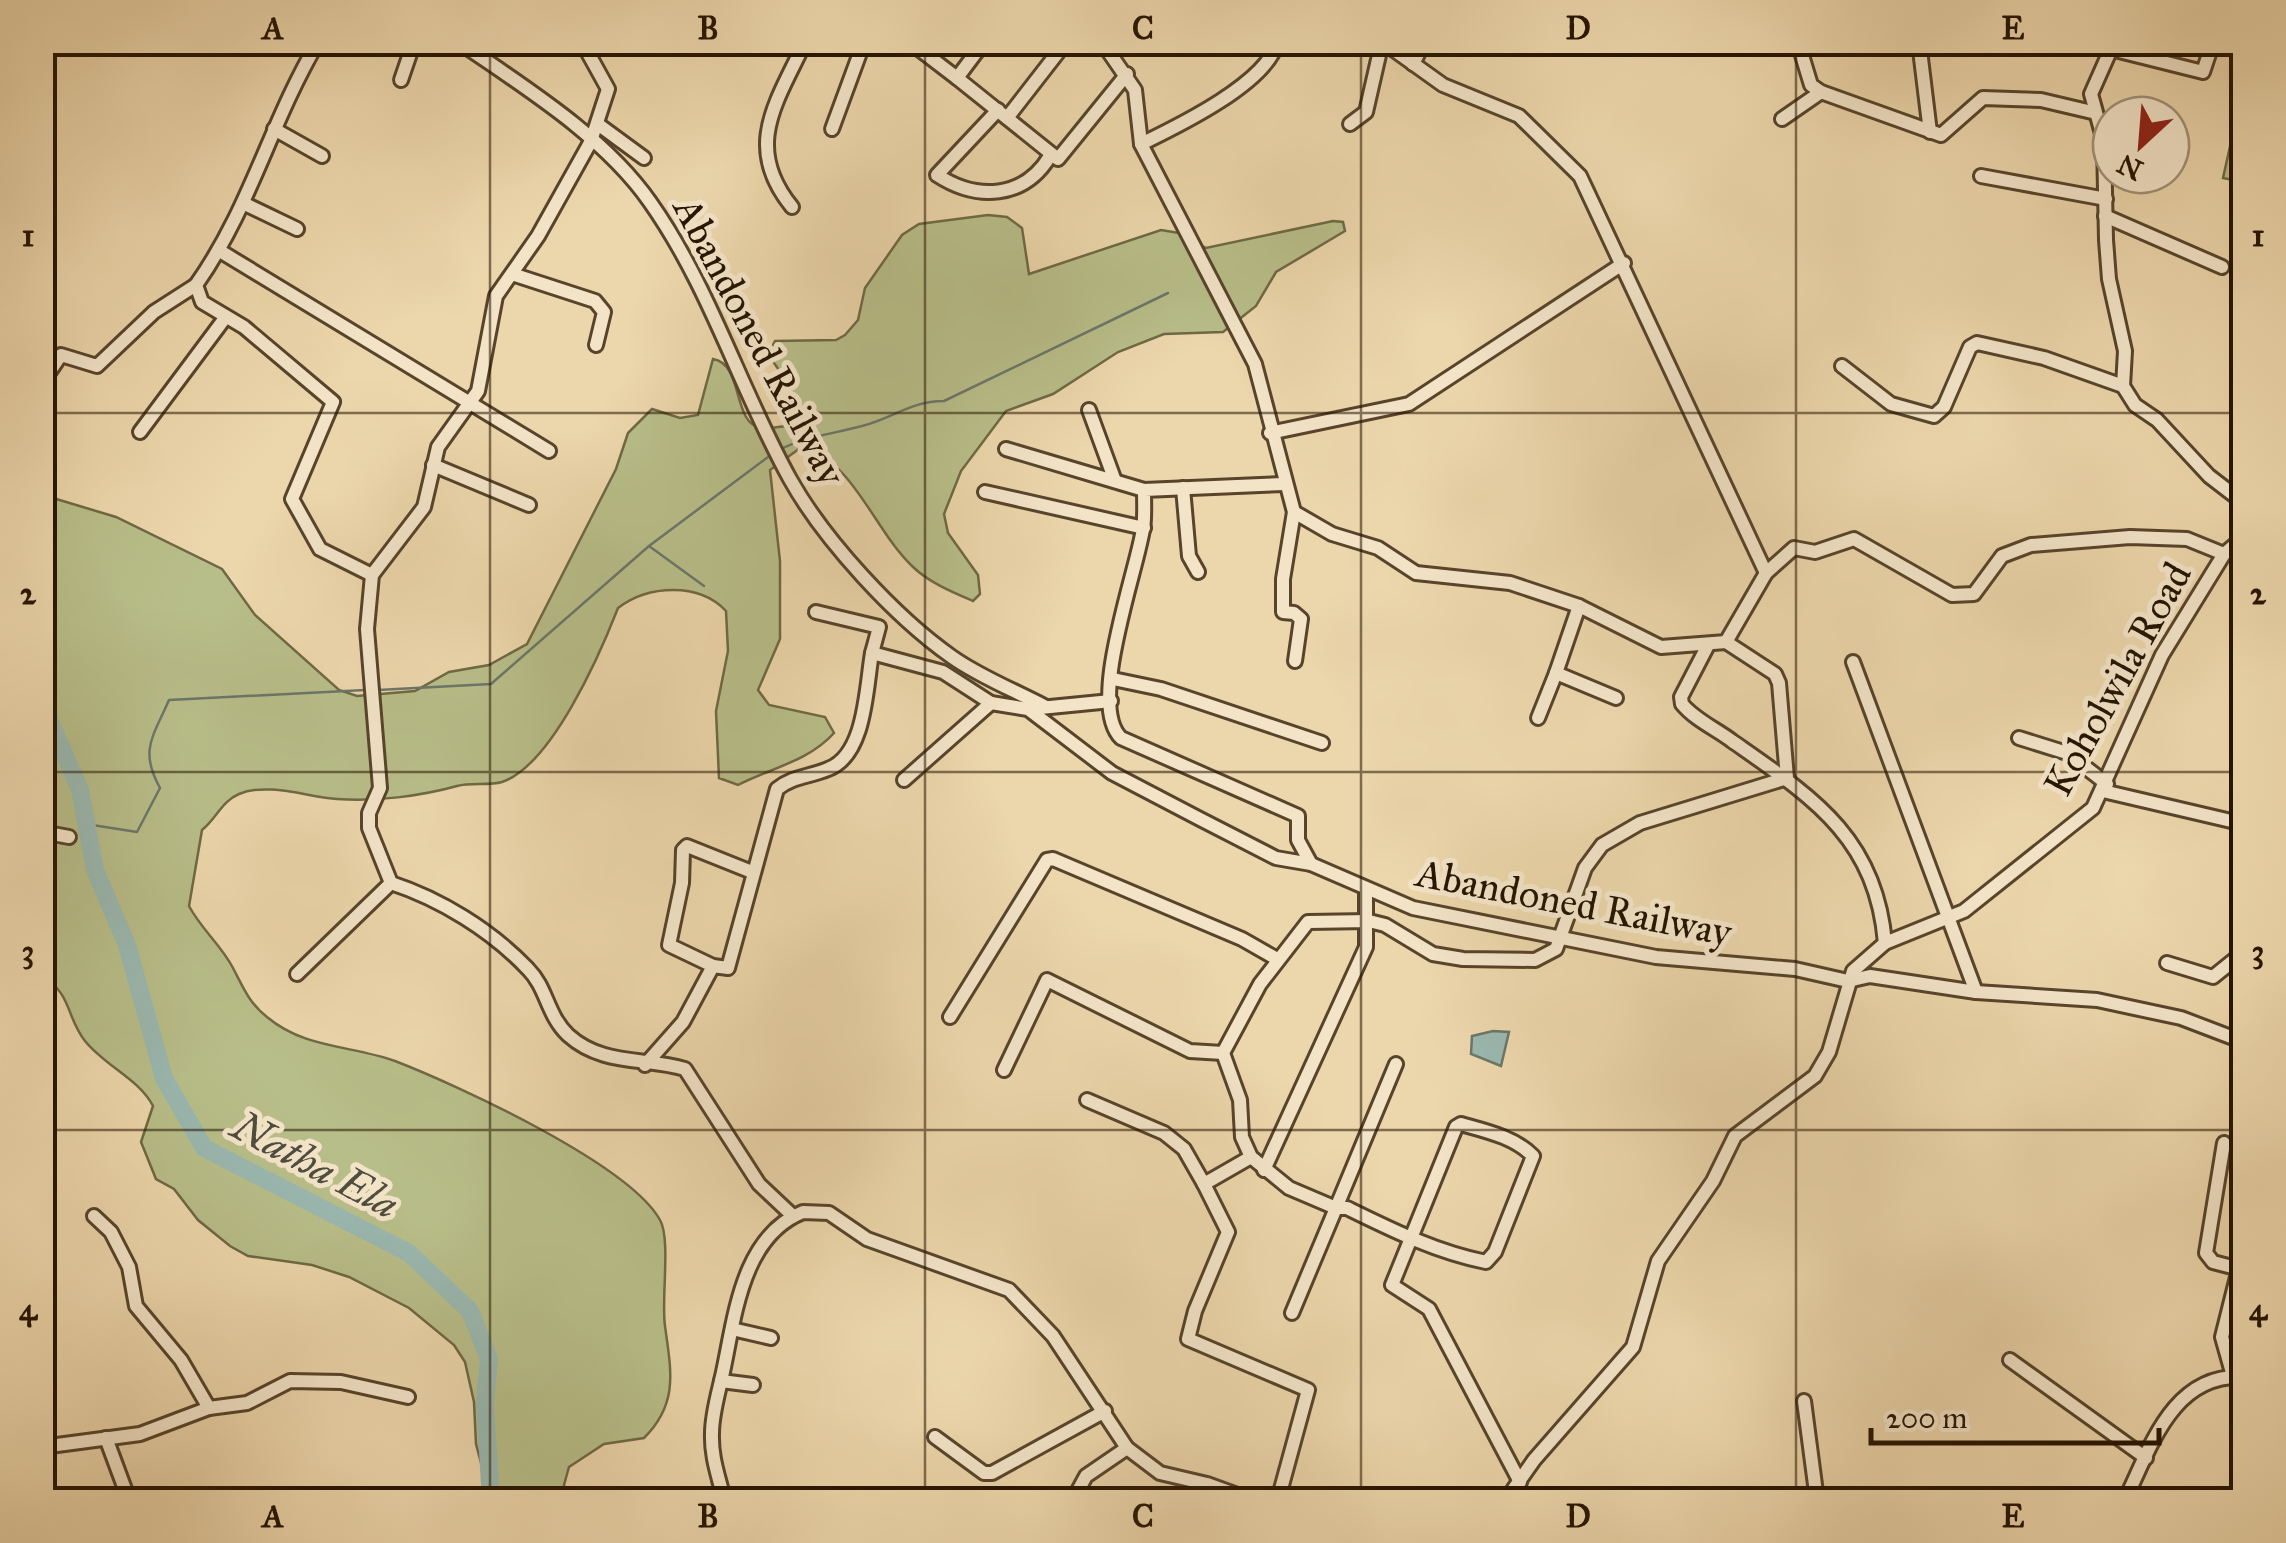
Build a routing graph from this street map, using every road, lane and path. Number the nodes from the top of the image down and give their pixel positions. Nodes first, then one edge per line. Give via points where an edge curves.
1 (318, 42) edge
2 (414, 42) edge
3 (458, 42) edge
4 (582, 42) edge
5 (805, 42) edge
6 (864, 42) edge
7 (910, 42) edge
8 (984, 42) edge
9 (1066, 42) edge
10 (1102, 42) edge
11 (1277, 42) edge
12 (1383, 42) edge
13 (1424, 42) edge
14 (1798, 42) edge
15 (1919, 42) edge
16 (2213, 42) edge
17 (2113, 46) edge
18 (1412, 64) junction
19 (1126, 74) junction
20 (957, 78) junction
21 (401, 80) dead end
22 (1821, 92) junction
23 (2091, 95) edge
24 (2091, 112) edge
25 (1002, 114) junction
26 (1782, 119) dead end
27 (1350, 124) dead end
28 (599, 125) junction
29 (274, 129) junction
30 (832, 129) dead end
31 (1930, 132) junction
32 (592, 142) junction
33 (1141, 144) junction
34 (322, 156) dead end
35 (1050, 156) junction
36 (644, 158) dead end
37 (1981, 176) dead end
38 (2106, 195) edge
39 (2106, 199) junction
40 (245, 204) junction
41 (792, 208) dead end
42 (2105, 216) junction
43 (298, 229) dead end
44 (220, 251) junction
45 (1624, 263) junction
46 (2222, 267) dead end
47 (512, 274) junction
48 (196, 285) junction
49 (225, 318) junction
50 (596, 344) dead end
51 (1842, 366) dead end
52 (42, 383) edge
53 (2123, 386) junction
54 (470, 406) junction
55 (1089, 410) dead end
56 (140, 432) dead end
57 (1270, 434) junction
58 (1006, 449) dead end
59 (549, 451) dead end
60 (433, 464) junction
61 (1115, 481) junction
62 (1284, 484) junction
63 (1183, 488) junction
64 (1144, 490) junction
65 (986, 492) dead end
66 (2244, 503) edge
67 (529, 505) dead end
68 (1294, 512) junction
69 (1144, 528) junction
70 (2242, 542) edge
71 (2224, 554) junction
72 (1198, 572) dead end
73 (1766, 573) junction
74 (372, 575) junction
75 (1579, 606) junction
76 (816, 612) dead end
77 (1726, 642) junction
78 (1708, 645) junction
79 (872, 653) junction
80 (1296, 661) dead end
81 (1853, 662) dead end
82 (1556, 673) junction
83 (1113, 680) junction
84 (1616, 698) dead end
85 (1112, 701) junction
86 (991, 703) junction
87 (1046, 707) junction
88 (1028, 709) junction
89 (1538, 718) dead end
90 (2019, 738) dead end
91 (1322, 742) dead end
92 (1786, 778) junction
93 (904, 780) dead end
94 (2104, 788) junction
95 (2244, 824) edge
96 (42, 832) edge
97 (69, 837) dead end
98 (1310, 864) junction
99 (752, 872) junction
100 (390, 883) junction
101 (1366, 891) junction
102 (1948, 916) junction
103 (1369, 921) junction
104 (1560, 938) junction
105 (1884, 943) junction
106 (2244, 952) edge
107 (1277, 959) junction
108 (2168, 963) dead end
109 (713, 966) junction
110 (296, 974) dead end
111 (1848, 981) junction
112 (1976, 992) junction
113 (950, 1017) dead end
114 (2244, 1042) edge
115 (1223, 1054) junction
116 (1396, 1064) dead end
117 (645, 1065) junction
118 (1004, 1070) dead end
119 (1087, 1100) dead end
120 (2224, 1143) dead end
121 (1251, 1156) junction
122 (1264, 1170) junction
123 (1204, 1184) junction
124 (1336, 1208) junction
125 (94, 1216) dead end
126 (793, 1216) junction
127 (1409, 1238) junction
128 (2244, 1249) edge
129 (2236, 1268) junction
130 (1292, 1313) dead end
131 (732, 1329) junction
132 (770, 1338) dead end
133 (2010, 1360) dead end
134 (2238, 1376) edge
135 (721, 1380) junction
136 (753, 1385) dead end
137 (408, 1397) dead end
138 (1804, 1401) dead end
139 (209, 1408) junction
140 (1106, 1411) junction
141 (935, 1436) dead end
142 (106, 1438) junction
143 (42, 1448) edge
144 (1127, 1448) junction
145 (2146, 1458) junction
146 (1520, 1482) junction
147 (1234, 1497) edge
148 (129, 1500) edge
149 (724, 1500) edge
150 (1073, 1500) edge
151 (1251, 1500) edge
152 (1278, 1500) edge
153 (1506, 1500) edge
154 (1817, 1500) edge
155 (2125, 1500) edge

1 - 29 street
2 - 21 street
3 - 32 street, Abandoned Railway
4 - 28 street via 608,89
5 - 41 street via 765,140 769,169
6 - 30 street
7 - 20 street
8 - 20 street
9 - 25 street
10 - 19 street
11 - 33 street via 1258,73
12 - 18 street
12 - 27 street via 1366,112
13 - 18 street
14 - 22 street via 1811,85
15 - 31 street
16 - 17 street via 2203,72
17 - 23 street
18 - 45 street via 1533,126 1580,176
19 - 33 street via 1138,98
19 - 35 street via 1058,160
20 - 25 street
22 - 26 street
22 - 31 street
24 - 31 street via 2041,100 1983,98 1942,135
25 - 35 street
25 - 35 street via 937,175 968,191 994,194 1016,189
28 - 32 street
28 - 36 street
29 - 34 street
29 - 40 street
32 - 47 street
32 - 87 street, Abandoned Railway via 658,214 787,474 831,536 953,658
33 - 57 street via 1255,364
37 - 39 street
38 - 39 street
39 - 42 street
40 - 43 street
40 - 44 street
42 - 46 street
42 - 53 street via 2109,279 2126,351
44 - 48 street
44 - 54 street
45 - 57 street via 1409,404
45 - 73 street
47 - 50 street via 596,302 604,312
47 - 54 street via 493,307 488,352
48 - 49 street via 202,302
48 - 52 street via 116,343 96,366 61,355
49 - 56 street
49 - 74 street via 333,402 292,499 320,550
51 - 53 street via 1891,404 1934,416 1977,343
53 - 66 street via 2135,405
54 - 59 street
54 - 60 street
55 - 61 street
57 - 62 street
58 - 61 street
60 - 67 street
60 - 74 street via 416,520
61 - 64 street
62 - 63 street
62 - 68 street
63 - 64 street
63 - 72 street via 1190,556
64 - 69 street
65 - 69 street
68 - 75 street via 1332,534 1378,548 1416,573 1510,582
68 - 80 street via 1283,612 1301,619
69 - 83 street via 1110,664
70 - 71 street, Koholwila Road
71 - 73 street via 2168,538 2031,545 2002,556 1974,594 1952,595 1854,539 1815,552 1794,548
71 - 94 street, Koholwila Road via 2162,656
73 - 77 street
74 - 100 street via 367,629 380,788 369,813
75 - 78 street via 1661,647
75 - 82 street
76 - 79 street via 879,627
77 - 78 street
77 - 92 street via 1779,683
78 - 92 street via 1682,704
79 - 86 street, Abandoned Railway via 942,672
79 - 99 street via 860,723 846,757 777,789
81 - 102 street
82 - 84 street
82 - 89 street
83 - 85 street
83 - 91 street via 1161,689
85 - 87 street
85 - 98 street via 1108,720 1122,738 1298,816 1298,840
86 - 88 street, Abandoned Railway
86 - 93 street
87 - 88 street
88 - 98 street, Abandoned Railway via 1112,774 1276,858
90 - 94 street via 2067,753
92 - 104 street via 1640,823 1602,845 1585,868
92 - 105 street via 1840,826 1864,860 1881,903
94 - 95 street
94 - 102 street, Koholwila Road via 2084,818 1972,905
96 - 97 street
98 - 101 street, Abandoned Railway
99 - 109 street via 728,968
99 - 109 street via 687,846 683,850 670,945
100 - 110 street
100 - 117 street via 438,898 528,968 546,1008 569,1036 600,1054
101 - 103 street
101 - 104 street, Abandoned Railway via 1413,908
102 - 105 street, Koholwila Road
102 - 112 street
103 - 104 street via 1433,954 1463,959 1535,960 1552,954
103 - 107 street via 1308,922
103 - 122 street via 1366,947
104 - 111 street, Abandoned Railway
105 - 111 street, Koholwila Road
106 - 108 street via 2214,976
107 - 113 street via 1053,858
107 - 115 street
109 - 117 street via 683,1022
111 - 112 street, Abandoned Railway via 1888,978
111 - 146 street via 1829,1052 1815,1076 1735,1136 1714,1180 1658,1261 1633,1347
112 - 114 street, Abandoned Railway via 2097,1000 2181,1018
115 - 118 street via 1190,1051 1047,980
115 - 121 street
116 - 124 street
117 - 126 street via 685,1070 759,1184
119 - 123 street via 1164,1133 1184,1149
120 - 129 street via 2206,1253 2212,1262
121 - 122 street
121 - 123 street
122 - 124 street
123 - 152 street via 1228,1232 1188,1339 1308,1390
124 - 127 street
124 - 130 street
125 - 139 street via 129,1267 136,1306
126 - 131 street via 748,1268
126 - 140 street via 830,1213 866,1239 1009,1290 1053,1336
127 - 127 street via 1456,1127 1495,1134 1532,1156 1486,1262
127 - 146 street via 1392,1284 1429,1308
128 - 129 street
129 - 134 street via 2222,1337
131 - 132 street
131 - 135 street
133 - 145 street
134 - 145 street via 2173,1404
135 - 136 street
135 - 149 street via 712,1429
137 - 139 street via 340,1382 290,1381 248,1403
138 - 154 street
139 - 142 street via 140,1434
140 - 141 street via 992,1473
140 - 144 street
142 - 143 street
142 - 148 street
144 - 147 street via 1160,1474
144 - 150 street via 1086,1476
145 - 155 street
146 - 153 street
147 - 151 street

